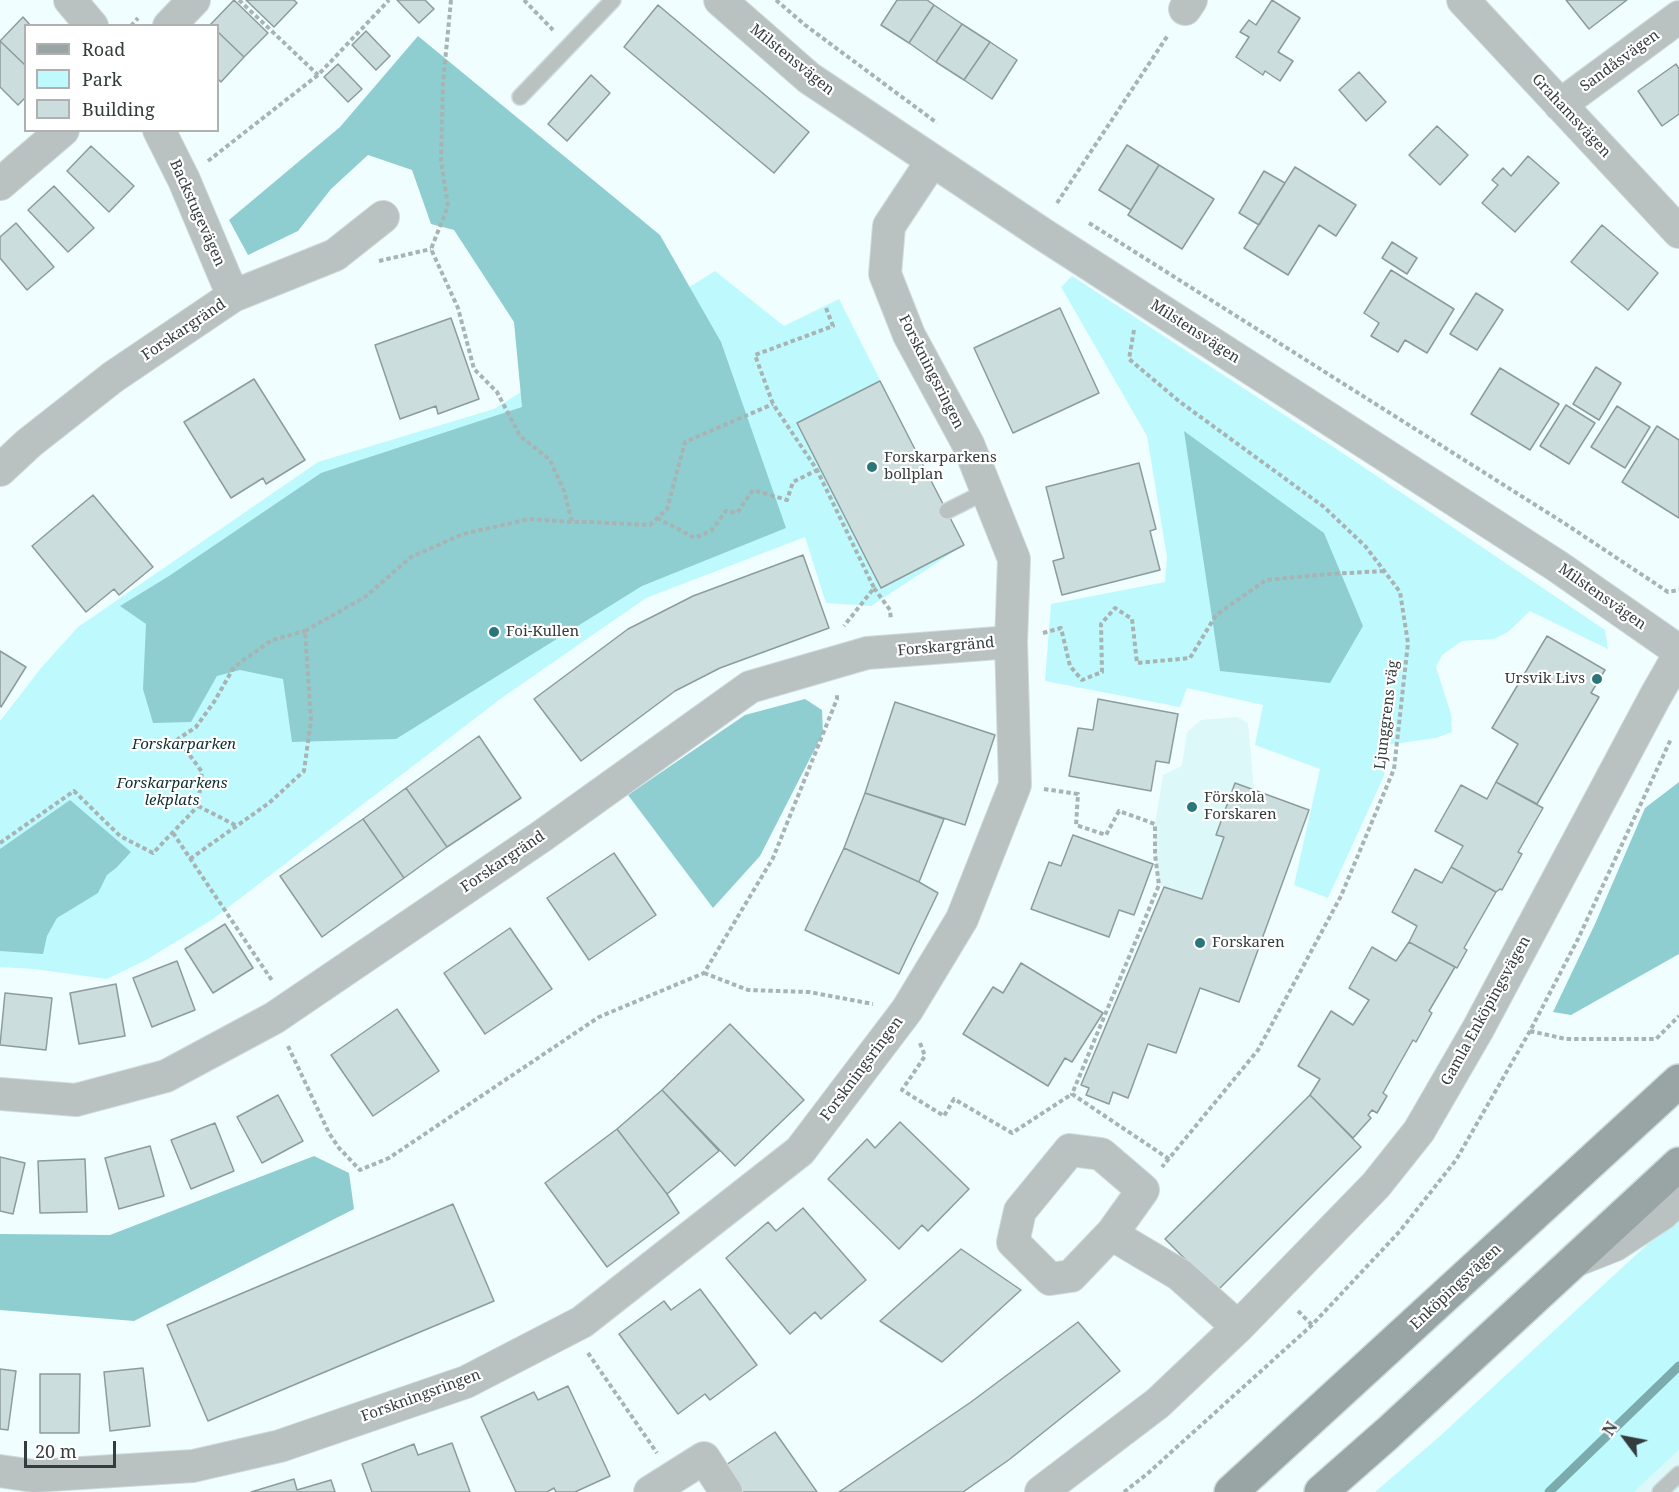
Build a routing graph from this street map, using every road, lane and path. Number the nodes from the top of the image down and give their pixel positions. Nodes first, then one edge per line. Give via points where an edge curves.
1 (70, 0) edge
2 (194, 0) edge
3 (238, 0) edge
4 (389, 0) edge
5 (451, 0) edge
6 (524, 0) edge
7 (613, 0) edge
8 (720, 0) edge
9 (776, 0) edge
10 (1463, 0) edge
11 (1188, 5) edge
12 (1679, 17) edge
13 (90, 24) edge
14 (172, 24) edge
15 (569, 46) junction
16 (318, 75) junction
17 (520, 97) dead end
18 (1560, 105) junction
19 (946, 130) dead end
20 (61, 132) edge
21 (160, 132) edge
22 (932, 161) junction
23 (184, 180) junction
24 (0, 184) edge
25 (1048, 197) dead end
26 (383, 217) dead end
27 (1088, 223) dead end
28 (1679, 232) edge
29 (233, 296) junction
30 (1140, 296) junction
31 (826, 308) dead end
32 (773, 404) junction
33 (0, 470) edge
34 (818, 470) junction
35 (987, 491) junction
36 (947, 511) dead end
37 (657, 518) junction
38 (572, 522) junction
39 (1384, 571) junction
40 (874, 588) junction
41 (1679, 590) edge
42 (890, 610) dead end
43 (305, 631) junction
44 (1011, 642) junction
45 (1679, 653) edge
46 (831, 664) junction
47 (1016, 785) junction
48 (198, 806) junction
49 (237, 826) junction
50 (173, 833) junction
51 (0, 843) edge
52 (190, 859) junction
53 (704, 974) junction
54 (907, 1010) junction
55 (282, 1013) junction
56 (1679, 1016) edge
57 (1530, 1031) dead end
58 (925, 1056) dead end
59 (1679, 1081) edge
60 (0, 1094) edge
61 (1072, 1094) junction
62 (1169, 1159) junction
63 (1679, 1164) edge
64 (1143, 1191) junction
65 (1679, 1198) edge
66 (1111, 1234) junction
67 (1574, 1262) junction
68 (570, 1328) junction
69 (1238, 1328) junction
70 (0, 1471) edge
71 (1679, 1474) edge
72 (196, 1479) edge
73 (662, 1485) edge
74 (726, 1492) edge
75 (1041, 1492) edge
76 (1232, 1492) edge
77 (1321, 1492) edge
78 (1660, 1492) edge

1 - 13 street
2 - 14 street
3 - 16 path
4 - 16 path
5 - 38 path via 441,161 448,206 431,249 458,308 474,369 497,392 520,436 550,460
6 - 15 path
7 - 15 lane
8 - 22 street, Milstensvägen via 809,78
9 - 19 path
10 - 18 street, Grahamsvägen
11 - 25 path via 1057,203
12 - 18 street, Sandåsvägen
15 - 17 lane
16 - 23 path
18 - 28 street, Grahamsvägen
20 - 24 street
21 - 23 street, Backstugevägen
22 - 30 street, Milstensvägen
22 - 35 street, Forskningsringen via 889,226 885,274 909,334 968,444
23 - 29 street, Backstugevägen
26 - 29 street, Forskargränd via 335,255
27 - 41 path via 1668,592
29 - 33 street, Forskargränd via 113,377
30 - 39 path, Ljunggrens väg via 1130,359 1180,402 1324,507 1366,547
30 - 45 street, Milstensvägen via 1557,566
31 - 32 path via 833,326 755,355
32 - 34 path
32 - 37 path via 686,442 667,508
34 - 37 path via 793,482 787,500 753,490 737,513 726,511 711,531 695,538
34 - 40 path
35 - 36 lane
35 - 44 street, Forskningsringen via 1014,559
37 - 38 path via 650,525
38 - 43 path via 529,519 463,534 411,556 365,597
39 - 44 path via 1266,580 1216,615 1190,658 1137,663 1132,618 1115,608 1101,624 1102,672 1083,680 1070,666 1061,628
39 - 62 path, Ljunggrens väg via 1400,592 1408,643 1394,769 1341,896 1258,1050
40 - 42 path
40 - 46 path via 826,648
43 - 48 path via 272,640 234,667 196,727 178,739 202,772
43 - 49 path via 310,720 304,771 269,804
44 - 46 street, Forskargränd via 867,653
44 - 47 street, Forskningsringen
45 - 69 street, Gamla Enköpingsvägen via 1478,1029 1419,1131 1376,1185
46 - 53 path via 837,699 773,858
46 - 55 street, Forskargränd via 750,687 542,836
47 - 54 street, Forskningsringen via 962,919
47 - 61 path via 1078,794 1076,825 1106,835 1119,811 1155,824 1159,885
48 - 49 path
48 - 50 path
49 - 52 path
50 - 51 path via 153,853 120,836 74,791
50 - 52 path
52 - 55 path
53 - 54 path via 748,990 809,992
53 - 55 path via 599,1017 389,1158 360,1170 329,1133
54 - 68 street, Forskningsringen via 800,1151
55 - 60 street, Forskargränd via 166,1076 76,1100
56 - 57 path via 1656,1039 1566,1039
58 - 61 path via 902,1090 944,1116 954,1099 1012,1133
59 - 76 main road, Enköpingsvägen
61 - 62 path
62 - 64 path, Ljunggrens väg
63 - 67 main road
64 - 66 street
64 - 66 street via 1101,1154 1070,1150 1020,1211 1013,1242 1050,1279 1071,1276
65 - 67 street via 1615,1245
66 - 69 street via 1180,1275
67 - 77 main road
68 - 72 street, Forskningsringen via 466,1382
68 - 73 path
69 - 75 street, Gamla Enköpingsvägen via 1158,1403
70 - 72 street, Forskningsringen via 34,1476
71 - 78 lane
73 - 74 street via 704,1458

